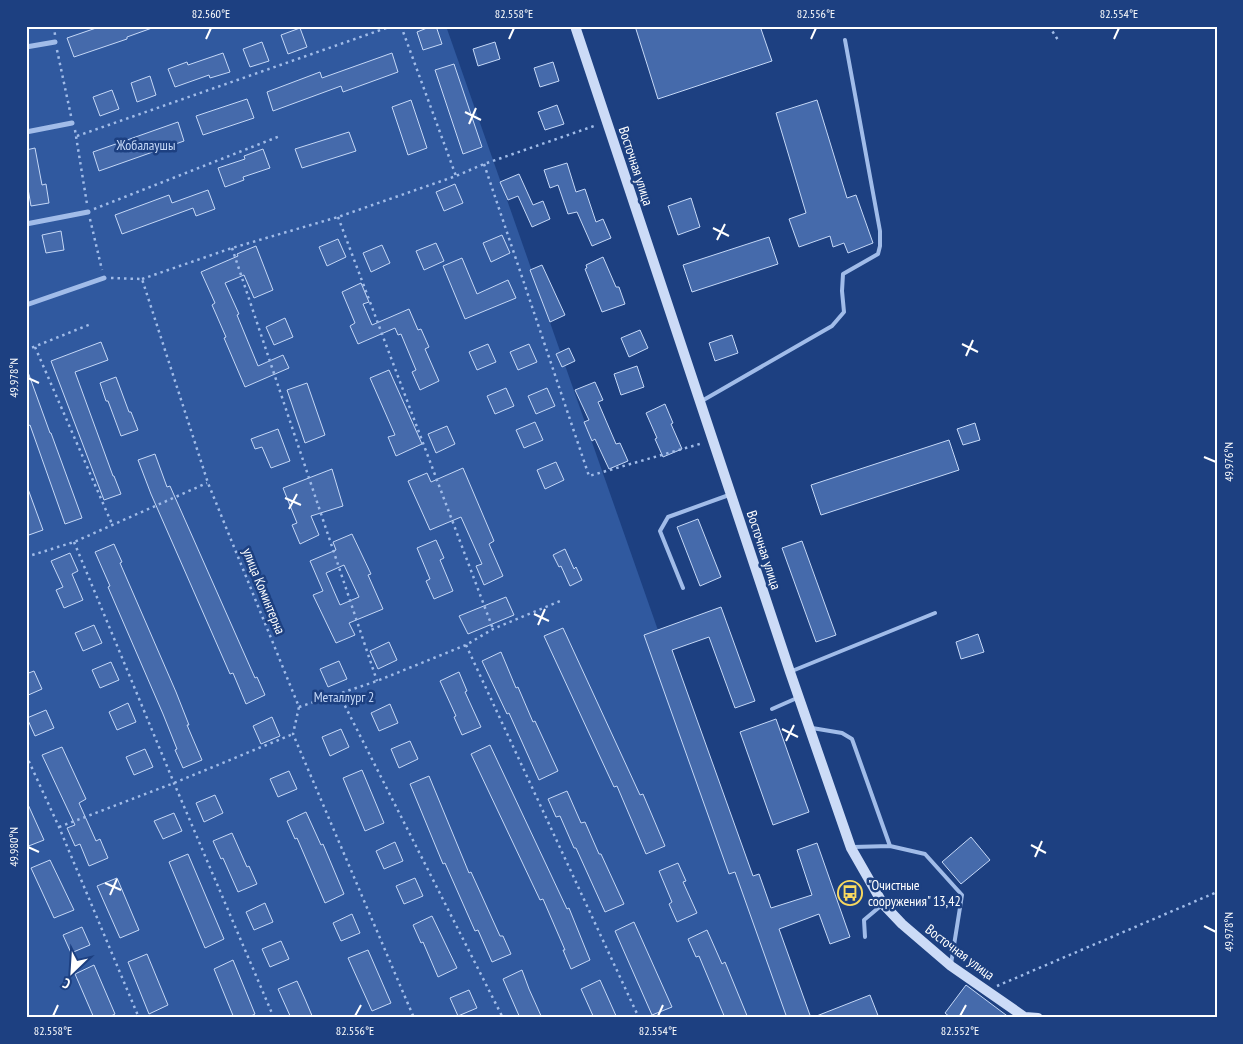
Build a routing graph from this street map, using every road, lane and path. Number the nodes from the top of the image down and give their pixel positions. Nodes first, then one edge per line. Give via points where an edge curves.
1 (54, 26) edge
2 (392, 26) edge
3 (401, 26) edge
4 (575, 26) edge
5 (1049, 26) edge
6 (845, 40) dead end
7 (1058, 40) dead end
8 (56, 42) junction
9 (26, 47) edge
10 (607, 121) junction
11 (72, 123) junction
12 (26, 132) edge
13 (77, 136) junction
14 (280, 136) dead end
15 (484, 164) junction
16 (456, 176) junction
17 (88, 212) junction
18 (338, 217) junction
19 (26, 224) edge
20 (232, 248) junction
21 (104, 278) junction
22 (142, 279) junction
23 (26, 305) edge
24 (90, 324) dead end
25 (35, 346) junction
26 (26, 350) edge
27 (700, 402) junction
28 (713, 440) junction
29 (208, 483) junction
30 (731, 494) junction
31 (112, 524) junction
32 (74, 542) junction
33 (26, 557) edge
34 (683, 588) dead end
35 (560, 601) dead end
36 (935, 613) dead end
37 (493, 629) junction
38 (466, 645) junction
39 (790, 672) junction
40 (377, 682) junction
41 (339, 694) junction
42 (799, 697) junction
43 (299, 707) junction
44 (772, 709) dead end
45 (809, 728) junction
46 (293, 734) junction
47 (26, 755) edge
48 (174, 783) junction
49 (59, 827) junction
50 (890, 846) junction
51 (850, 848) junction
52 (1217, 892) edge
53 (883, 904) junction
54 (865, 937) dead end
55 (951, 966) junction
56 (988, 990) junction
57 (139, 1018) edge
58 (274, 1018) edge
59 (414, 1018) edge
60 (502, 1018) edge
61 (639, 1018) edge
62 (1026, 1018) edge
63 (1038, 1018) edge

1 - 8 path
2 - 13 path
3 - 16 path
4 - 10 main road, Восточная улица
5 - 7 path
6 - 27 lane via 880,231 878,254 843,274 844,312 832,326
8 - 9 street
8 - 11 path
10 - 15 path
10 - 27 main road, Восточная улица
11 - 12 street
11 - 13 path
13 - 17 path
14 - 17 path
15 - 16 path
15 - 28 path via 589,476
16 - 18 path
17 - 19 street
17 - 21 path
18 - 20 path
18 - 37 path
20 - 22 path
20 - 40 path
21 - 22 path
21 - 23 street
22 - 29 path, улица Коминтерна
24 - 25 path
25 - 26 path
25 - 31 path
27 - 28 main road, Восточная улица
28 - 30 main road, Восточная улица
29 - 31 path
29 - 43 path, улица Коминтерна
30 - 34 lane via 668,517 660,531
30 - 39 main road, Восточная улица
31 - 32 path
32 - 33 path
32 - 48 path
35 - 37 path
36 - 39 lane
37 - 38 path
38 - 40 path
38 - 61 path
39 - 42 main road, Восточная улица
40 - 41 path
41 - 43 path
41 - 60 path
42 - 44 lane
42 - 45 main road, Восточная улица
43 - 46 path
45 - 50 lane via 842,733 852,739
45 - 51 main road, Восточная улица
46 - 48 path
46 - 59 path
47 - 49 path
48 - 49 path
48 - 58 path
49 - 57 path
50 - 51 lane
50 - 55 lane via 924,854 962,895
51 - 53 main road, Восточная улица
52 - 56 path
53 - 54 lane via 864,920
53 - 55 main road, Восточная улица
55 - 56 main road, Восточная улица
56 - 62 main road, Восточная улица
62 - 63 main road, Восточная улица

